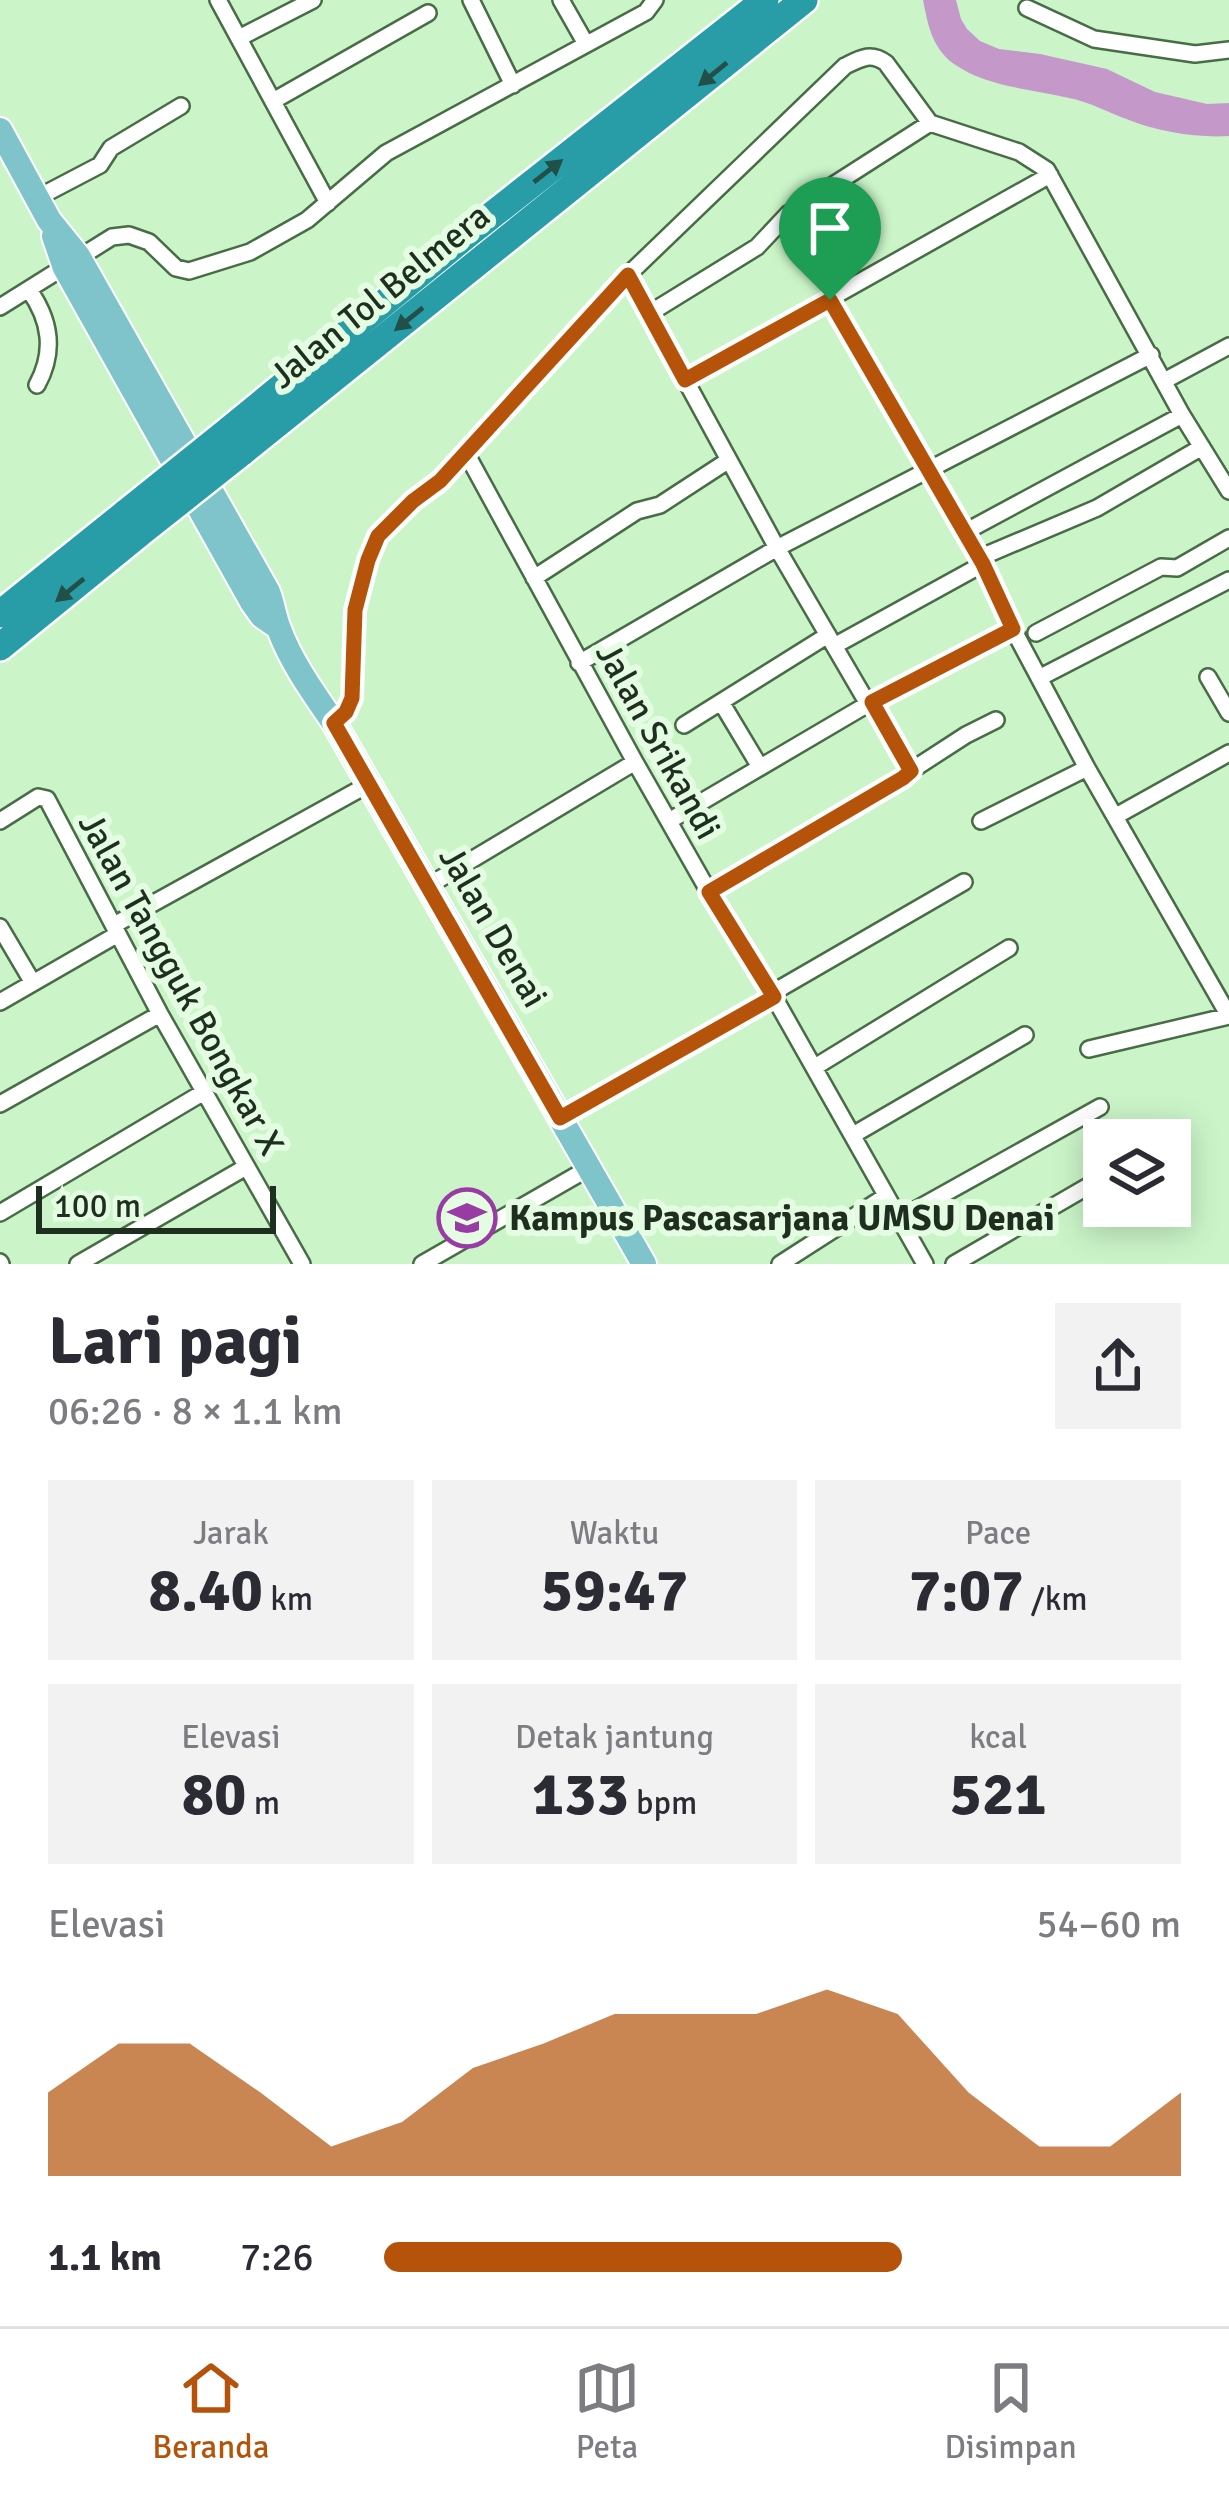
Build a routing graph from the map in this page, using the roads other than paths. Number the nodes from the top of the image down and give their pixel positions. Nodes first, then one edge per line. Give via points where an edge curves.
1 (218, 0) edge
2 (314, 0) edge
3 (471, 0) edge
4 (561, 0) edge
5 (655, 0) edge
6 (765, 0) edge
7 (803, 0) edge
8 (1027, 8) dead end
9 (428, 13) dead end
10 (239, 38) junction
11 (586, 44) junction
12 (1229, 50) edge
13 (513, 85) junction
14 (273, 101) junction
15 (181, 106) dead end
16 (930, 123) junction
17 (0, 130) edge
18 (1051, 175) junction
19 (328, 202) junction
20 (43, 209) junction
21 (71, 262) junction
22 (628, 275) junction
23 (29, 290) junction
24 (830, 300) junction
25 (0, 308) edge
26 (650, 313) junction
27 (1229, 346) edge
28 (1151, 355) junction
29 (685, 380) junction
30 (1164, 381) junction
31 (37, 385) dead end
32 (1182, 415) junction
33 (235, 442) junction
34 (1202, 447) junction
35 (465, 451) junction
36 (729, 460) junction
37 (928, 468) junction
38 (1229, 491) edge
39 (133, 522) junction
40 (964, 532) junction
41 (1229, 538) edge
42 (777, 548) junction
43 (981, 561) junction
44 (534, 578) junction
45 (1229, 580) edge
46 (0, 614) edge
47 (1013, 629) junction
48 (1036, 633) dead end
49 (831, 641) junction
50 (0, 646) edge
51 (580, 663) junction
52 (1208, 677) dead end
53 (1039, 678) junction
54 (721, 702) junction
55 (870, 703) junction
56 (1229, 713) edge
57 (996, 720) dead end
58 (334, 723) junction
59 (684, 725) dead end
60 (1229, 754) edge
61 (634, 762) junction
62 (760, 766) junction
63 (1087, 768) junction
64 (911, 771) junction
65 (369, 784) junction
66 (1116, 816) junction
67 (0, 821) edge
68 (669, 821) junction
69 (981, 821) dead end
70 (964, 882) dead end
71 (428, 886) junction
72 (709, 892) junction
73 (0, 927) edge
74 (116, 930) junction
75 (1010, 948) dead end
76 (1229, 976) edge
77 (33, 983) junction
78 (1211, 986) junction
79 (773, 994) junction
80 (0, 1002) edge
81 (160, 1014) junction
82 (1229, 1016) edge
83 (1025, 1034) dead end
84 (1089, 1049) dead end
85 (815, 1067) junction
86 (204, 1092) junction
87 (0, 1104) edge
88 (1100, 1107) dead end
89 (560, 1118) junction
90 (853, 1135) junction
91 (246, 1167) junction
92 (589, 1168) junction
93 (1083, 1189) edge
94 (886, 1196) junction
95 (0, 1213) edge
96 (899, 1219) junction
97 (78, 1264) edge
98 (302, 1264) edge
99 (422, 1264) edge
100 (644, 1264) edge
101 (780, 1264) edge
102 (925, 1264) edge
103 (954, 1264) edge

1 - 10 street
2 - 10 street
3 - 13 street
4 - 11 street
5 - 11 street
33 -> 6 highway, Jalan Tol Belmera via 468,234
7 -> 33 highway, Jalan Tol Belmera
8 - 12 street via 1094,39 1195,54
9 - 14 street
10 - 14 street
11 - 13 street
13 - 19 street via 386,153
14 - 19 street
15 - 20 street via 111,148
16 - 18 street via 1019,152
16 - 22 street via 886,63 864,56
16 - 26 street
17 - 20 main road, Jalan Denai
18 - 24 street
18 - 28 street
19 - 21 street via 250,252 189,271 129,236 112,237
20 - 21 main road, Jalan Denai
21 - 23 street
21 - 58 main road, Jalan Denai via 256,608 278,628
22 - 26 street
22 - 35 street
23 - 25 street
23 - 31 street via 50,342
24 - 29 street
24 - 37 street
26 - 29 street
27 - 30 street
28 - 30 street
28 - 37 street
29 - 36 street
30 - 32 street
32 - 34 street
32 - 40 street
33 - 39 highway, Jalan Tol Belmera, bridge
34 - 38 street
34 - 43 street
35 - 44 street, Jalan Srikandi
35 - 58 street via 378,536 355,610 352,698
36 - 42 street
36 - 44 street
37 - 40 street
37 - 42 street
39 - 46 highway, Jalan Tol Belmera
39 -> 50 highway, Jalan Tol Belmera
40 - 43 street
41 - 48 street
42 - 49 street
42 - 51 street
43 - 47 street
43 - 49 street
44 - 51 street, Jalan Srikandi
45 - 53 street
47 - 53 street
47 - 55 street
49 - 54 street
49 - 55 street
51 - 61 street, Jalan Srikandi
52 - 56 street
53 - 63 street
54 - 59 street
54 - 62 street
55 - 62 street
55 - 64 street
57 - 64 street
58 - 65 main road, Jalan Denai
60 - 66 street
61 - 68 street, Jalan Srikandi
61 - 71 street
62 - 68 street
63 - 66 street
63 - 69 street
64 - 72 street
65 - 71 main road, Jalan Denai
65 - 74 street
66 - 78 street
67 - 74 street, Jalan Tangguk Bongkar X via 47,800
68 - 72 street, Jalan Srikandi
70 - 79 street
71 - 89 main road, Jalan Denai
72 - 79 street, Jalan Srikandi
73 - 77 street
74 - 77 street
74 - 81 street, Jalan Tangguk Bongkar X
75 - 85 street
76 - 78 street
77 - 80 street
78 - 82 street
79 - 85 street, Jalan Srikandi
79 - 89 street
81 - 86 street, Jalan Tangguk Bongkar X
81 - 87 street
82 - 84 street
83 - 90 street
85 - 90 street, Jalan Srikandi
86 - 91 street, Jalan Tangguk Bongkar X
86 - 95 street
88 - 96 street
89 - 92 main road, Jalan Denai
90 - 94 street, Jalan Srikandi
91 - 97 street
91 - 98 street, Jalan Tangguk Bongkar X
92 - 99 street
92 - 100 main road, Jalan Denai
93 - 103 street
94 - 96 street, Jalan Srikandi
94 - 101 street
96 - 102 street, Jalan Srikandi

